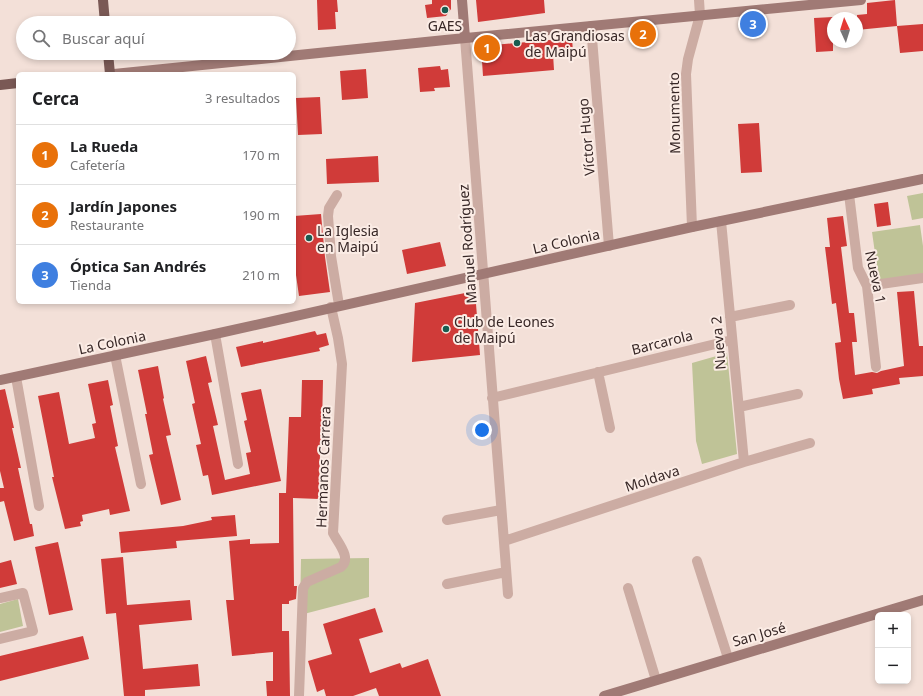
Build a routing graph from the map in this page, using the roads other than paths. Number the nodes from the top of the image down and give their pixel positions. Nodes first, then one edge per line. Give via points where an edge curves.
1 (103, 0) edge
2 (462, 0) edge
3 (699, 0) edge
4 (861, 0) edge
5 (700, 15) junction
6 (104, 16) edge
7 (591, 26) junction
8 (465, 38) junction
9 (296, 55) edge
10 (109, 60) edge
11 (250, 60) edge
12 (110, 72) edge
13 (134, 72) edge
14 (16, 83) edge
15 (0, 85) edge
16 (923, 179) edge
17 (337, 194) dead end
18 (849, 194) junction
19 (721, 221) junction
20 (692, 227) junction
21 (608, 246) junction
22 (484, 274) junction
23 (923, 278) edge
24 (867, 286) junction
25 (790, 305) dead end
26 (335, 306) junction
27 (730, 316) junction
28 (215, 334) junction
29 (732, 340) junction
30 (115, 355) junction
31 (876, 367) dead end
32 (598, 372) junction
33 (16, 377) junction
34 (0, 380) edge
35 (798, 394) dead end
36 (492, 398) junction
37 (739, 407) junction
38 (610, 428) dead end
39 (810, 443) dead end
40 (744, 462) junction
41 (238, 464) dead end
42 (141, 484) dead end
43 (39, 506) dead end
44 (501, 510) junction
45 (447, 520) dead end
46 (504, 541) junction
47 (697, 561) dead end
48 (506, 572) junction
49 (447, 584) dead end
50 (628, 588) dead end
51 (508, 594) dead end
52 (0, 598) edge
53 (923, 600) edge
54 (0, 639) edge
55 (728, 658) junction
56 (656, 680) junction
57 (298, 696) edge
58 (604, 696) edge

1 - 6 main road
2 - 8 street, Manuel Rodríguez
3 - 5 street, Monumento
4 - 5 street
5 - 7 street
5 - 20 street, Monumento via 686,74
7 - 8 street
7 - 21 street, Víctor Hugo
8 - 9 street
8 - 22 street, Manuel Rodríguez
10 - 12 main road
11 - 13 street
14 - 15 main road
16 - 18 street, La Colonia
17 - 26 street via 328,216
18 - 19 street, La Colonia
18 - 24 street, Nueva 1 via 858,268
19 - 20 street, La Colonia
19 - 27 street, Nueva 2
20 - 21 street, La Colonia
21 - 22 street, La Colonia
22 - 26 street, La Colonia
22 - 36 street, Manuel Rodríguez
23 - 24 street
24 - 31 street, Nueva 1
25 - 27 street
26 - 28 street, La Colonia
26 - 57 street, Hermanos Carrera via 342,364 333,533 346,560 341,567 307,582 302,588
27 - 29 street, Nueva 2
28 - 30 street, La Colonia
28 - 41 street
29 - 32 street, Barcarola
29 - 37 street, Nueva 2
30 - 33 street, La Colonia
30 - 42 street
32 - 36 street, Barcarola
32 - 38 street
33 - 34 street, La Colonia
33 - 43 street
35 - 37 street
36 - 44 street, Manuel Rodríguez
37 - 40 street, Nueva 2
39 - 40 street, Moldava
40 - 46 street, Moldava
44 - 45 street
44 - 46 street, Manuel Rodríguez
46 - 48 street, Manuel Rodríguez
47 - 55 street
48 - 49 street
48 - 51 street, Manuel Rodríguez
50 - 56 street
52 - 54 street via 23,593 33,631
53 - 55 street, San José
55 - 56 street, San José
56 - 58 street, San José

